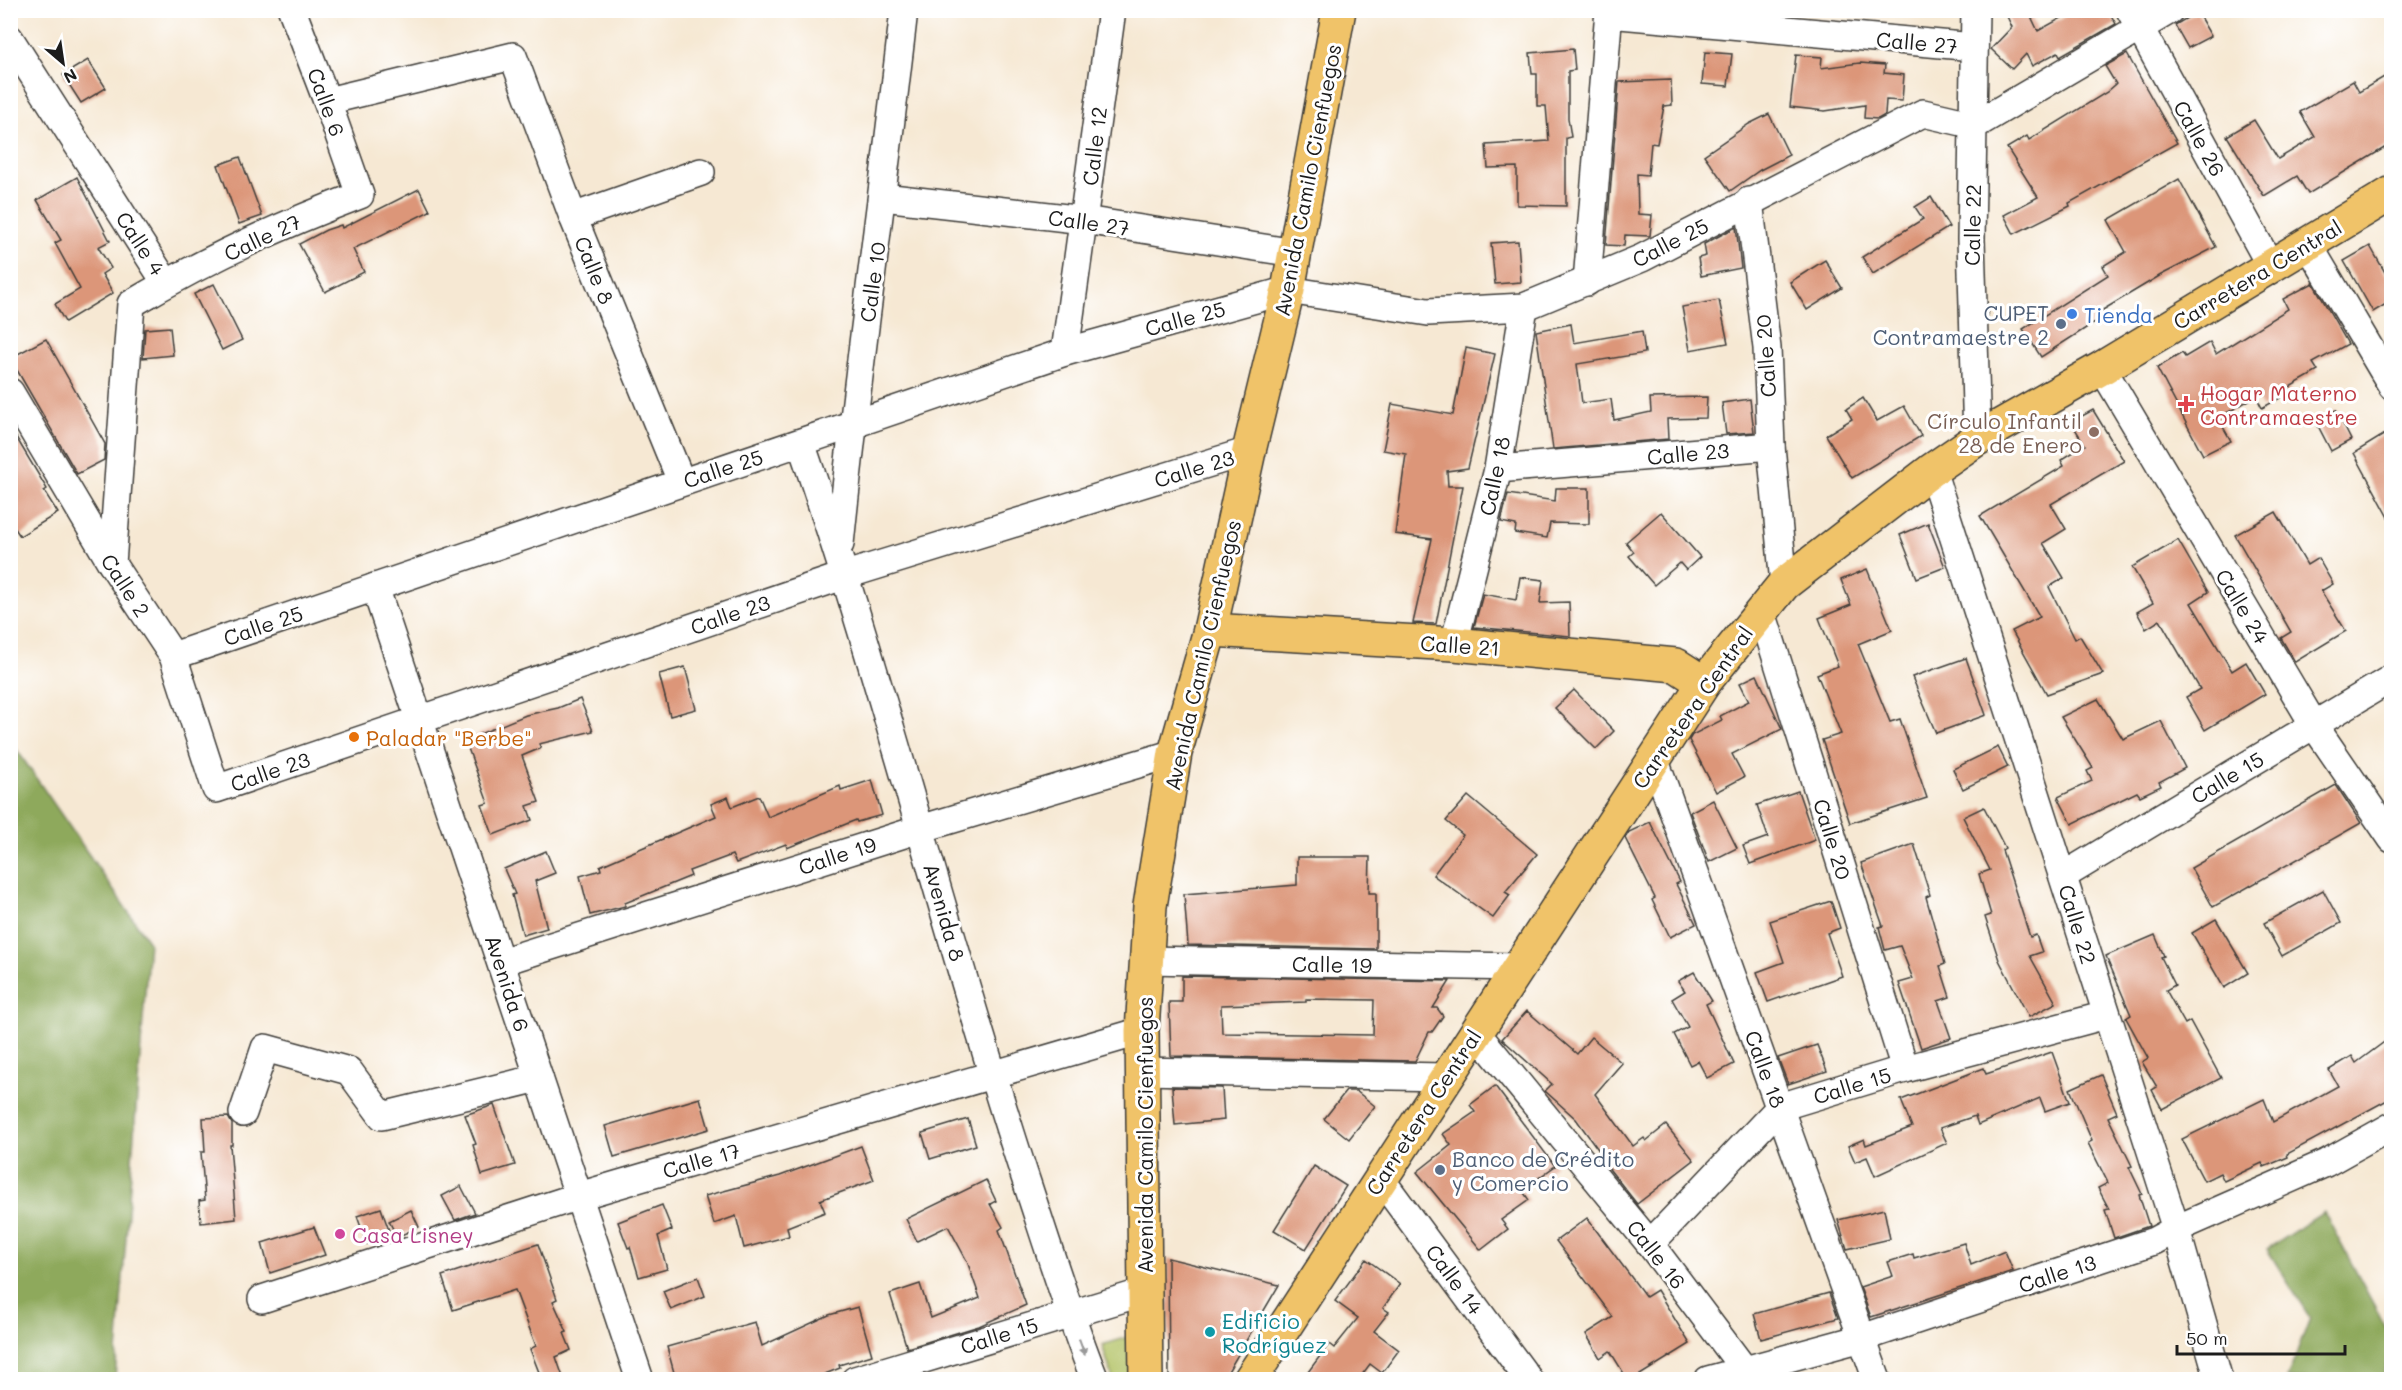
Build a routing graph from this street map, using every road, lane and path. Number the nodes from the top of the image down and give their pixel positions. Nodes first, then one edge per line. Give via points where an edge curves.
1 (292, 10) edge
2 (904, 10) edge
3 (1112, 10) edge
4 (1339, 10) edge
5 (1975, 10) edge
6 (2170, 10) edge
7 (1609, 12) edge
8 (2135, 19) edge
9 (10, 39) edge
10 (1974, 47) junction
11 (327, 101) junction
12 (1975, 125) junction
13 (701, 172) dead end
14 (2391, 193) edge
15 (360, 195) joint
16 (883, 196) junction
17 (1749, 201) junction
18 (573, 217) junction
19 (1084, 220) junction
20 (2308, 244) junction
21 (1295, 253) junction
22 (2270, 265) junction
23 (1587, 282) junction
24 (166, 283) junction
25 (1288, 290) junction
26 (1524, 307) junction
27 (1065, 352) junction
28 (2102, 368) junction
29 (2391, 386) edge
30 (10, 393) edge
31 (852, 424) junction
32 (1977, 439) junction
33 (801, 443) junction
34 (1771, 446) junction
35 (1249, 451) junction
36 (1498, 469) junction
37 (1932, 470) junction
38 (681, 481) junction
39 (112, 564) junction
40 (843, 565) junction
41 (1784, 584) junction
42 (375, 587) junction
43 (1761, 609) junction
44 (1210, 630) junction
45 (1454, 644) junction
46 (173, 656) junction
47 (2391, 678) edge
48 (1704, 683) junction
49 (420, 720) junction
50 (2314, 725) junction
51 (1174, 753) junction
52 (1654, 758) junction
53 (216, 789) joint
54 (920, 829) junction
55 (2391, 839) edge
56 (2063, 876) junction
57 (1144, 960) junction
58 (501, 962) junction
59 (1520, 967) junction
60 (2106, 1015) junction
61 (1142, 1031) junction
62 (1475, 1032) junction
63 (1905, 1069) junction
64 (1141, 1071) junction
65 (992, 1075) junction
66 (1445, 1077) junction
67 (540, 1078) junction
68 (1780, 1107) junction
69 (243, 1113) dead end
70 (2391, 1126) edge
71 (1380, 1178) junction
72 (579, 1196) junction
73 (2176, 1229) junction
74 (1650, 1244) junction
75 (1144, 1292) junction
76 (262, 1299) dead end
77 (1070, 1313) junction
78 (1863, 1338) junction
79 (1744, 1369) junction
80 (640, 1380) edge
81 (855, 1380) edge
82 (1095, 1380) edge
83 (1146, 1380) edge
84 (1250, 1380) edge
85 (1529, 1380) edge
86 (1708, 1380) edge
87 (1877, 1380) edge
88 (2219, 1380) edge

1 - 11 street, Calle 6
2 - 16 street, Calle 10
3 - 19 street, Calle 12
4 - 21 main road, Avenida Camilo Cienfuegos
5 - 10 street, Calle 22
6 - 8 street
7 - 10 street, Calle 27
7 - 23 street
8 - 12 street
8 - 22 street, Calle 26
9 - 24 street, Calle 4
10 - 12 street, Calle 22
11 - 15 street, Calle 6
11 - 18 street, Calle 8 via 513,56
12 - 17 street, Calle 25 via 1923,113
12 - 32 street, Calle 22 via 1971,239
13 - 18 street
14 - 20 main road, Carretera Central
15 - 24 street, Calle 27 via 317,211
16 - 19 street, Calle 27
16 - 31 street, Calle 10
17 - 23 street, Calle 25 via 1642,258
17 - 34 street, Calle 20 via 1767,348
18 - 38 street, Calle 8
19 - 21 street, Calle 27
19 - 27 street, Calle 12
20 - 22 main road, Carretera Central
20 - 29 street
21 - 25 main road, Avenida Camilo Cienfuegos
22 - 28 main road, Carretera Central
23 - 26 street, Calle 25
24 - 39 street, Calle 4 via 131,304
25 - 26 street, Calle 25 via 1428,312
25 - 27 street, Calle 25
25 - 35 main road, Avenida Camilo Cienfuegos
26 - 36 street, Calle 18
27 - 31 street, Calle 25
28 - 32 main road, Carretera Central
28 - 50 street, Calle 24
30 - 39 street, Calle 2
31 - 33 street, Calle 25
31 - 40 street, Calle 10
32 - 37 main road, Carretera Central
33 - 38 street, Calle 25
33 - 40 street, Avenida 8
34 - 36 street, Calle 23
34 - 41 street, Calle 20
35 - 40 street, Calle 23
35 - 44 main road, Avenida Camilo Cienfuegos
36 - 45 street, Calle 18
37 - 41 main road, Carretera Central
37 - 56 street, Calle 22
38 - 42 street, Calle 25
39 - 46 street, Calle 2
40 - 49 street, Calle 23
40 - 54 street, Avenida 8
41 - 43 main road, Carretera Central
42 - 46 street, Calle 25
42 - 49 street, Avenida 6
43 - 48 main road, Carretera Central
43 - 63 street, Calle 20
44 - 45 main road, Calle 21
44 - 51 main road, Avenida Camilo Cienfuegos
45 - 48 main road, Calle 21 via 1676,665
46 - 53 street, Calle 2
47 - 50 street, Calle 15
48 - 52 main road, Carretera Central
49 - 53 street, Calle 23
49 - 58 street, Avenida 6
50 - 55 street, Calle 24
50 - 56 street, Calle 15
51 - 54 street, Calle 19
51 - 57 main road, Avenida Camilo Cienfuegos
52 - 59 main road, Carretera Central
52 - 68 street, Calle 18
54 - 58 street, Calle 19
54 - 65 street, Avenida 8
56 - 60 street, Calle 22
57 - 59 street, Calle 19
57 - 61 main road, Avenida Camilo Cienfuegos
58 - 67 street, Avenida 6
59 - 62 main road, Carretera Central
60 - 63 street, Calle 15
60 - 73 street, Calle 22
61 - 64 main road, Avenida Camilo Cienfuegos
61 - 65 street, Calle 17
62 - 66 main road, Carretera Central
62 - 74 street, Calle 16
63 - 68 street, Calle 15
64 - 66 street
64 - 75 main road, Avenida Camilo Cienfuegos
65 - 72 street, Calle 17
65 - 77 street, Avenida 8
66 - 71 main road, Carretera Central
67 - 69 street via 382,1116 349,1071 265,1048
67 - 72 street, Avenida 6
68 - 74 street, Calle 15
68 - 78 street, Calle 18
70 - 73 street, Calle 13 via 2326,1162
71 - 84 main road, Carretera Central
71 - 85 street, Calle 14
72 - 76 street, Calle 17
72 - 80 street, Avenida 6
73 - 78 street, Calle 13 via 2154,1241
73 - 88 street, Calle 22
74 - 79 street, Calle 16
75 - 77 street, Calle 15
75 - 83 main road, Avenida Camilo Cienfuegos
77 - 81 street, Calle 15
77 -> 82 street, Avenida 8
78 - 79 street, Calle 13
78 - 87 street, Calle 18
79 - 86 street, Calle 13

